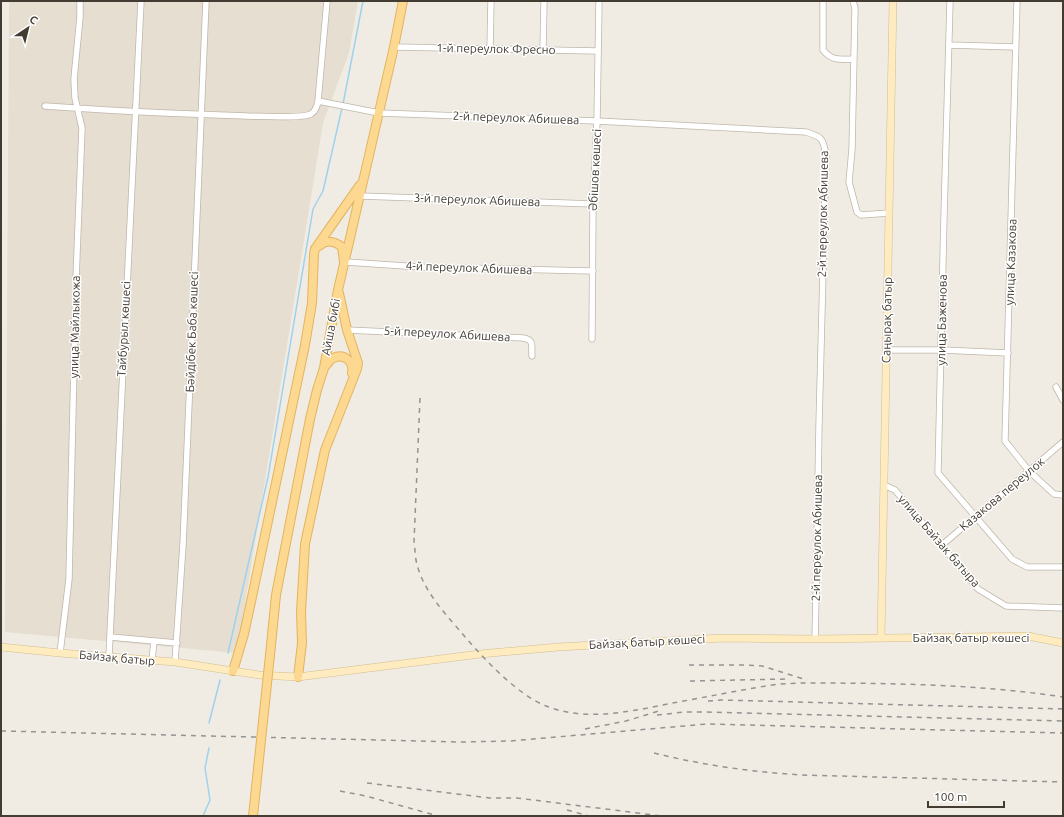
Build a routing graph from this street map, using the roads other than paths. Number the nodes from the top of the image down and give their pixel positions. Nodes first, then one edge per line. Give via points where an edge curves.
1 (80, 1) edge
2 (141, 1) edge
3 (206, 1) edge
4 (327, 1) edge
5 (403, 1) edge
6 (491, 1) edge
7 (544, 1) edge
8 (599, 1) edge
9 (823, 1) edge
10 (853, 1) edge
11 (893, 1) edge
12 (950, 1) edge
13 (1017, 1) edge
14 (949, 45) junction
15 (394, 47) junction
16 (1015, 47) junction
17 (490, 48) junction
18 (543, 50) junction
19 (598, 51) junction
20 (854, 59) junction
21 (318, 101) junction
22 (45, 106) dead end
23 (78, 108) junction
24 (136, 111) junction
25 (379, 113) junction
26 (201, 114) junction
27 (597, 120) junction
28 (363, 181) junction
29 (360, 196) junction
30 (593, 204) junction
31 (889, 213) junction
32 (315, 250) junction
33 (345, 264) junction
34 (593, 271) junction
35 (338, 290) junction
36 (347, 330) junction
37 (592, 339) dead end
38 (887, 350) junction
39 (942, 350) junction
40 (1008, 353) junction
41 (532, 356) dead end
42 (324, 368) junction
43 (351, 384) junction
44 (1056, 387) dead end
45 (1063, 400) edge
46 (1063, 442) edge
47 (1029, 471) junction
48 (884, 485) junction
49 (1063, 495) edge
50 (975, 516) junction
51 (942, 545) junction
52 (1063, 567) edge
53 (1063, 608) edge
54 (110, 637) junction
55 (881, 638) junction
56 (814, 639) junction
57 (154, 641) junction
58 (177, 643) junction
59 (1063, 643) edge
60 (1, 647) edge
61 (60, 653) junction
62 (109, 656) junction
63 (152, 660) junction
64 (175, 662) junction
65 (233, 671) junction
66 (298, 677) junction
67 (253, 816) edge

1 - 23 street, улица Майлыкожа via 74,79 74,98
2 - 24 street, Тайбурыл көшесі
3 - 26 street, Бәйдібек Баба көшесі
4 - 21 street
5 - 15 main road, Айша бибі
6 - 17 street
7 - 18 street
8 - 19 street, Әбішов көшесі
9 - 20 street via 823,50 833,59
10 - 20 street
11 - 31 street, Саңырақ батыр
12 - 14 street, улица Баженова
13 - 16 street, улица Казакова
14 - 16 street
14 - 39 street, улица Баженова
15 - 17 street, 1-й переулок Фресно
15 - 25 main road, Айша бибі
16 - 40 street, улица Казакова
17 - 18 street, 1-й переулок Фресно
18 - 19 street, 1-й переулок Фресно
19 - 27 street, Әбішов көшесі
20 - 31 street via 849,182 859,214
21 - 25 street, 2-й переулок Абишева
21 - 26 street via 317,108 306,115
22 - 23 street
23 - 24 street
23 - 61 street, улица Майлыкожа via 82,128 69,579
24 - 26 street
24 - 54 street, Тайбурыл көшесі
25 - 27 street, 2-й переулок Абишева
25 - 28 main road, Айша бибі
26 - 58 street, Бәйдібек Баба көшесі via 184,545
27 - 30 street, Әбішов көшесі
27 - 56 street, 2-й переулок Абишева via 806,132 822,139 826,155
28 - 29 main road, Айша бибі
28 - 32 main road
29 - 30 street, 3-й переулок Абишева
29 - 33 main road, Айша бибі
30 - 34 street, Әбішов көшесі
31 - 38 street, Саңырақ батыр
32 - 33 main road via 323,242 337,244 342,247
32 - 65 main road via 312,303 304,345 244,634
33 - 34 street, 4-й переулок Абишева
33 - 35 main road, Айша бибі
34 - 37 street, Әбішов көшесі
35 - 36 main road
35 - 42 main road, Айша бибі
36 - 41 street, 5-й переулок Абишева via 524,338 532,342
36 - 43 main road via 358,363
38 - 39 street
38 - 48 street, Саңырақ батыр
39 - 40 street
39 - 50 street, улица Баженова via 938,474
40 - 47 street, улица Казакова via 1005,440
42 - 43 main road via 332,358 348,359 353,370
42 - 67 main road, Айша бибі, bridge via 316,390 276,595
43 - 66 main road via 325,450 305,544 302,644
44 - 45 street
46 - 47 street, Казакова переулок
47 - 49 street, улица Казакова via 1054,494
47 - 50 street, Казакова переулок
48 - 51 street, улица Байзак батыра via 895,490
48 - 55 street, Саңырақ батыр
50 - 51 street, Казакова переулок
50 - 52 street, улица Баженова via 1012,559 1027,566
51 - 53 street, улица Байзак батыра via 978,588 1006,606
54 - 57 street
54 - 62 street, Тайбурыл көшесі
55 - 56 street, Байзақ батыр көшесі
55 - 59 street, Байзақ батыр көшесі via 1028,636
56 - 66 street, Байзақ батыр көшесі via 723,638 558,647
57 - 58 street
57 - 63 street
58 - 64 street, Бәйдібек Баба көшесі
60 - 61 street, Байзақ батыр
61 - 62 street, Байзақ батыр
62 - 63 street, Байзақ батыр
63 - 64 street, Байзақ батыр
64 - 65 street, Байзақ батыр
65 - 66 street, Байзақ батыр көшесі

